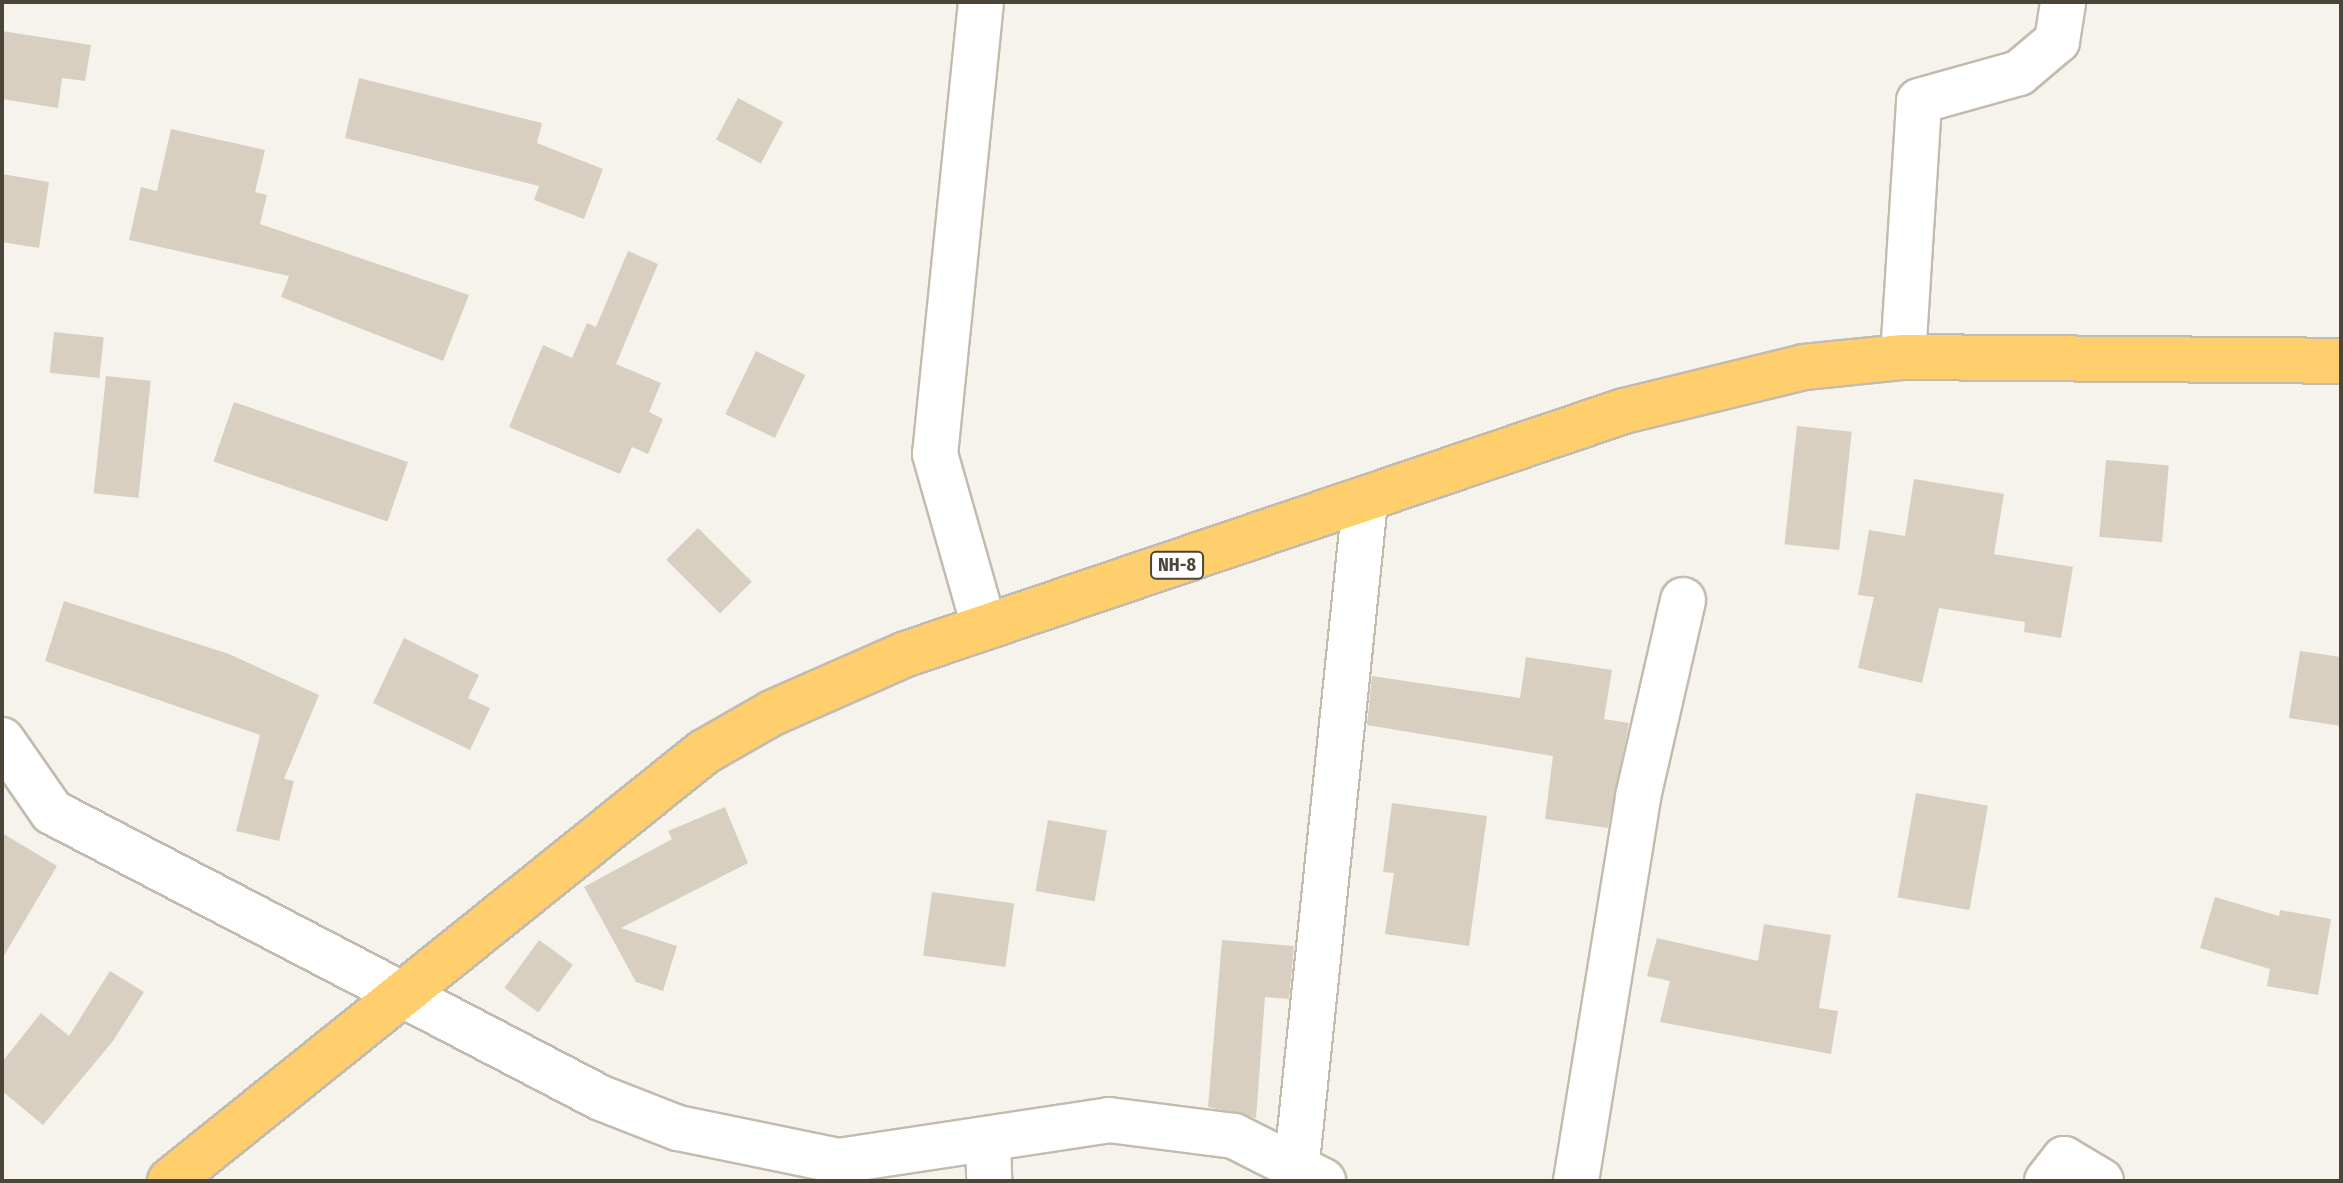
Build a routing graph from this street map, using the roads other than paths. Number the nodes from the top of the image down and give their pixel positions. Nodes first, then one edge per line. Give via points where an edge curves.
1 (981, 2) edge
2 (2063, 2) edge
3 (1903, 357) junction
4 (2341, 361) edge
5 (1365, 501) junction
6 (1683, 600) dead end
7 (984, 626) junction
8 (2, 740) edge
9 (408, 994) junction
10 (989, 1162) edge
11 (838, 1171) edge
12 (1304, 1175) edge
13 (170, 1181) edge
14 (1576, 1181) edge
15 (2047, 1181) edge
16 (2101, 1181) edge

1 - 7 street via 935,454
2 - 3 street via 2057,41 2019,73 1919,101
3 - 4 highway, NH-8
3 - 5 highway, NH-8 via 1804,367 1624,411
5 - 7 highway, NH-8
5 - 12 street
6 - 14 street via 1638,797
7 - 9 highway, NH-8 via 838,682 704,752
8 - 9 street via 52,812
9 - 11 street via 614,1103 678,1128
9 - 13 highway, NH-8
10 - 11 street
10 - 12 street via 1109,1120 1234,1136
15 - 16 street via 2064,1159

